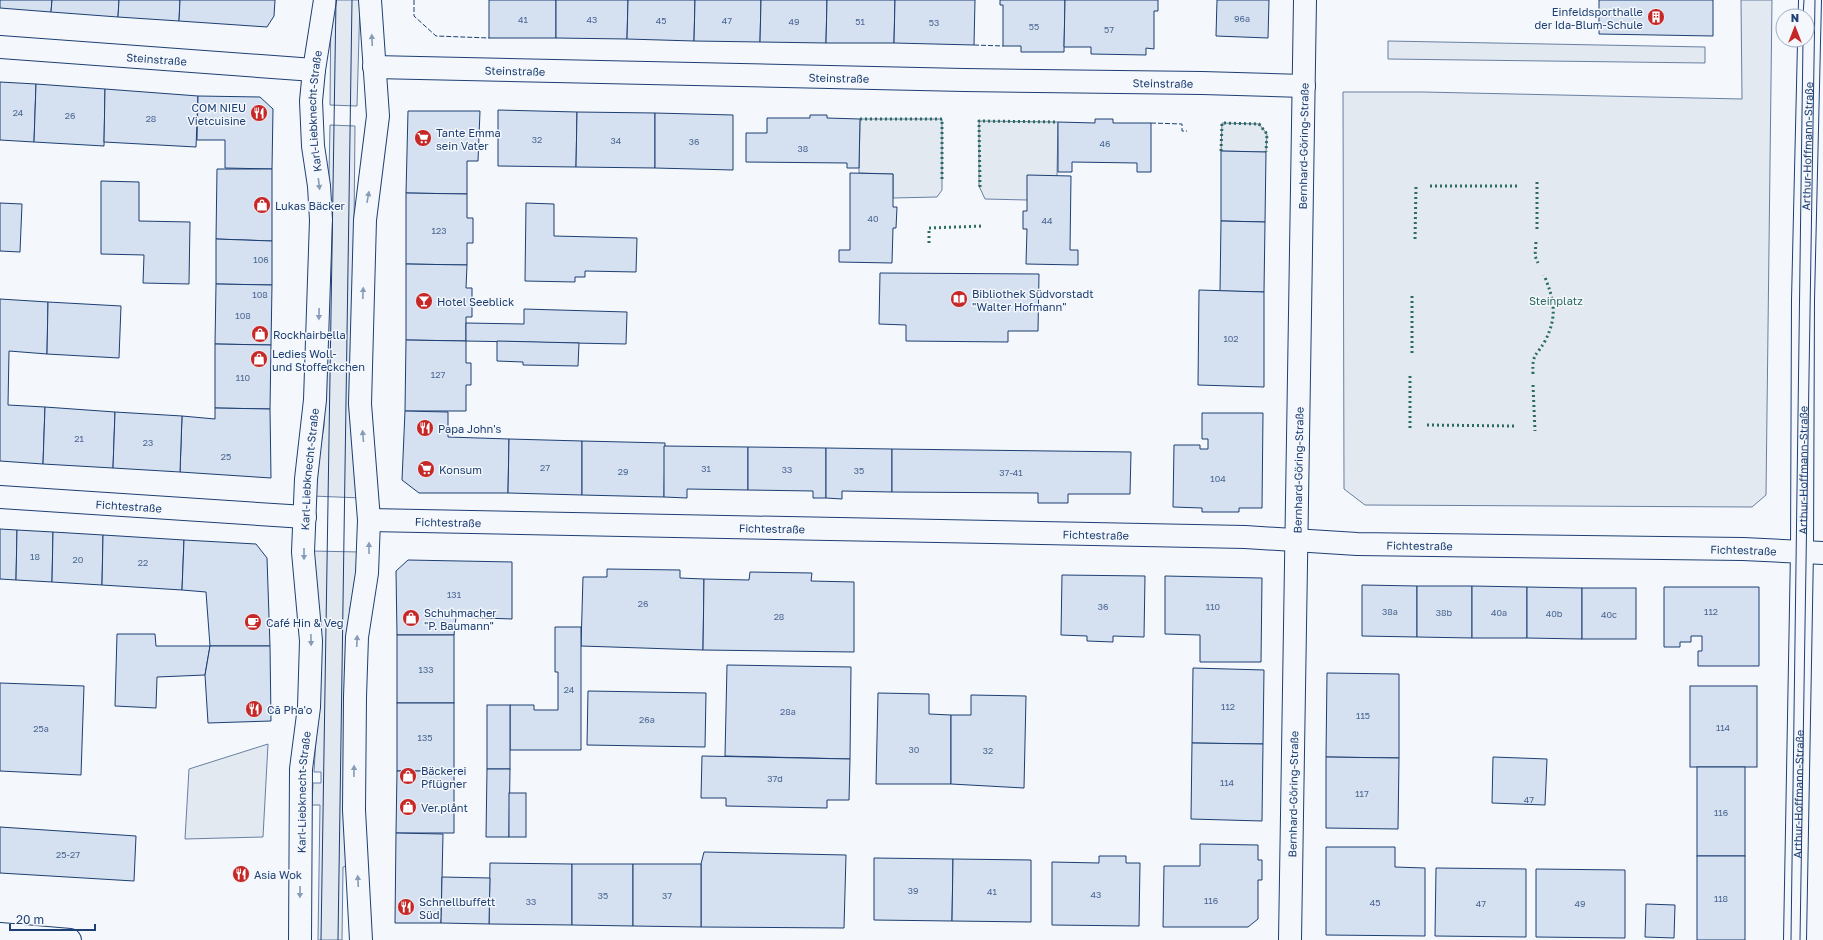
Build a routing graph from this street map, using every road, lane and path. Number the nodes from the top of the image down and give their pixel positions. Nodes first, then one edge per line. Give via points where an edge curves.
1 (325, 0) edge
2 (370, 0) edge
3 (1305, 0) edge
4 (1810, 0) edge
5 (0, 47) edge
6 (374, 67) junction
7 (314, 70) junction
8 (1816, 85) edge
9 (1304, 86) junction
10 (0, 497) edge
11 (305, 517) junction
12 (369, 520) junction
13 (1297, 540) junction
14 (1813, 552) edge
15 (0, 934) edge
16 (70, 940) edge
17 (300, 940) edge
18 (361, 940) edge
19 (1290, 940) edge
20 (1795, 940) edge

1 - 7 street, Karl-Liebknecht-Straße
6 -> 2 street
3 - 9 street, Bernhard-Göring-Straße
4 - 8 street, Arthur-Hoffmann-Straße
5 - 7 street, Steinstraße
6 - 9 street, Steinstraße
12 -> 6 street via 360,404 365,220 378,116
7 -> 11 street, Karl-Liebknecht-Straße via 311,108 321,220 315,400 306,479
8 - 14 street, Arthur-Hoffmann-Straße via 1803,300
9 - 13 street, Bernhard-Göring-Straße
10 - 11 street, Fichtestraße
11 -> 17 street, Karl-Liebknecht-Straße via 304,563 310,619 311,669 301,773
12 - 13 street, Fichtestraße
18 -> 12 street via 354,810 355,705 357,637 367,573
13 - 14 street, Fichtestraße via 1357,544
13 - 19 street, Bernhard-Göring-Straße
14 - 20 street, Arthur-Hoffmann-Straße
15 - 16 street

